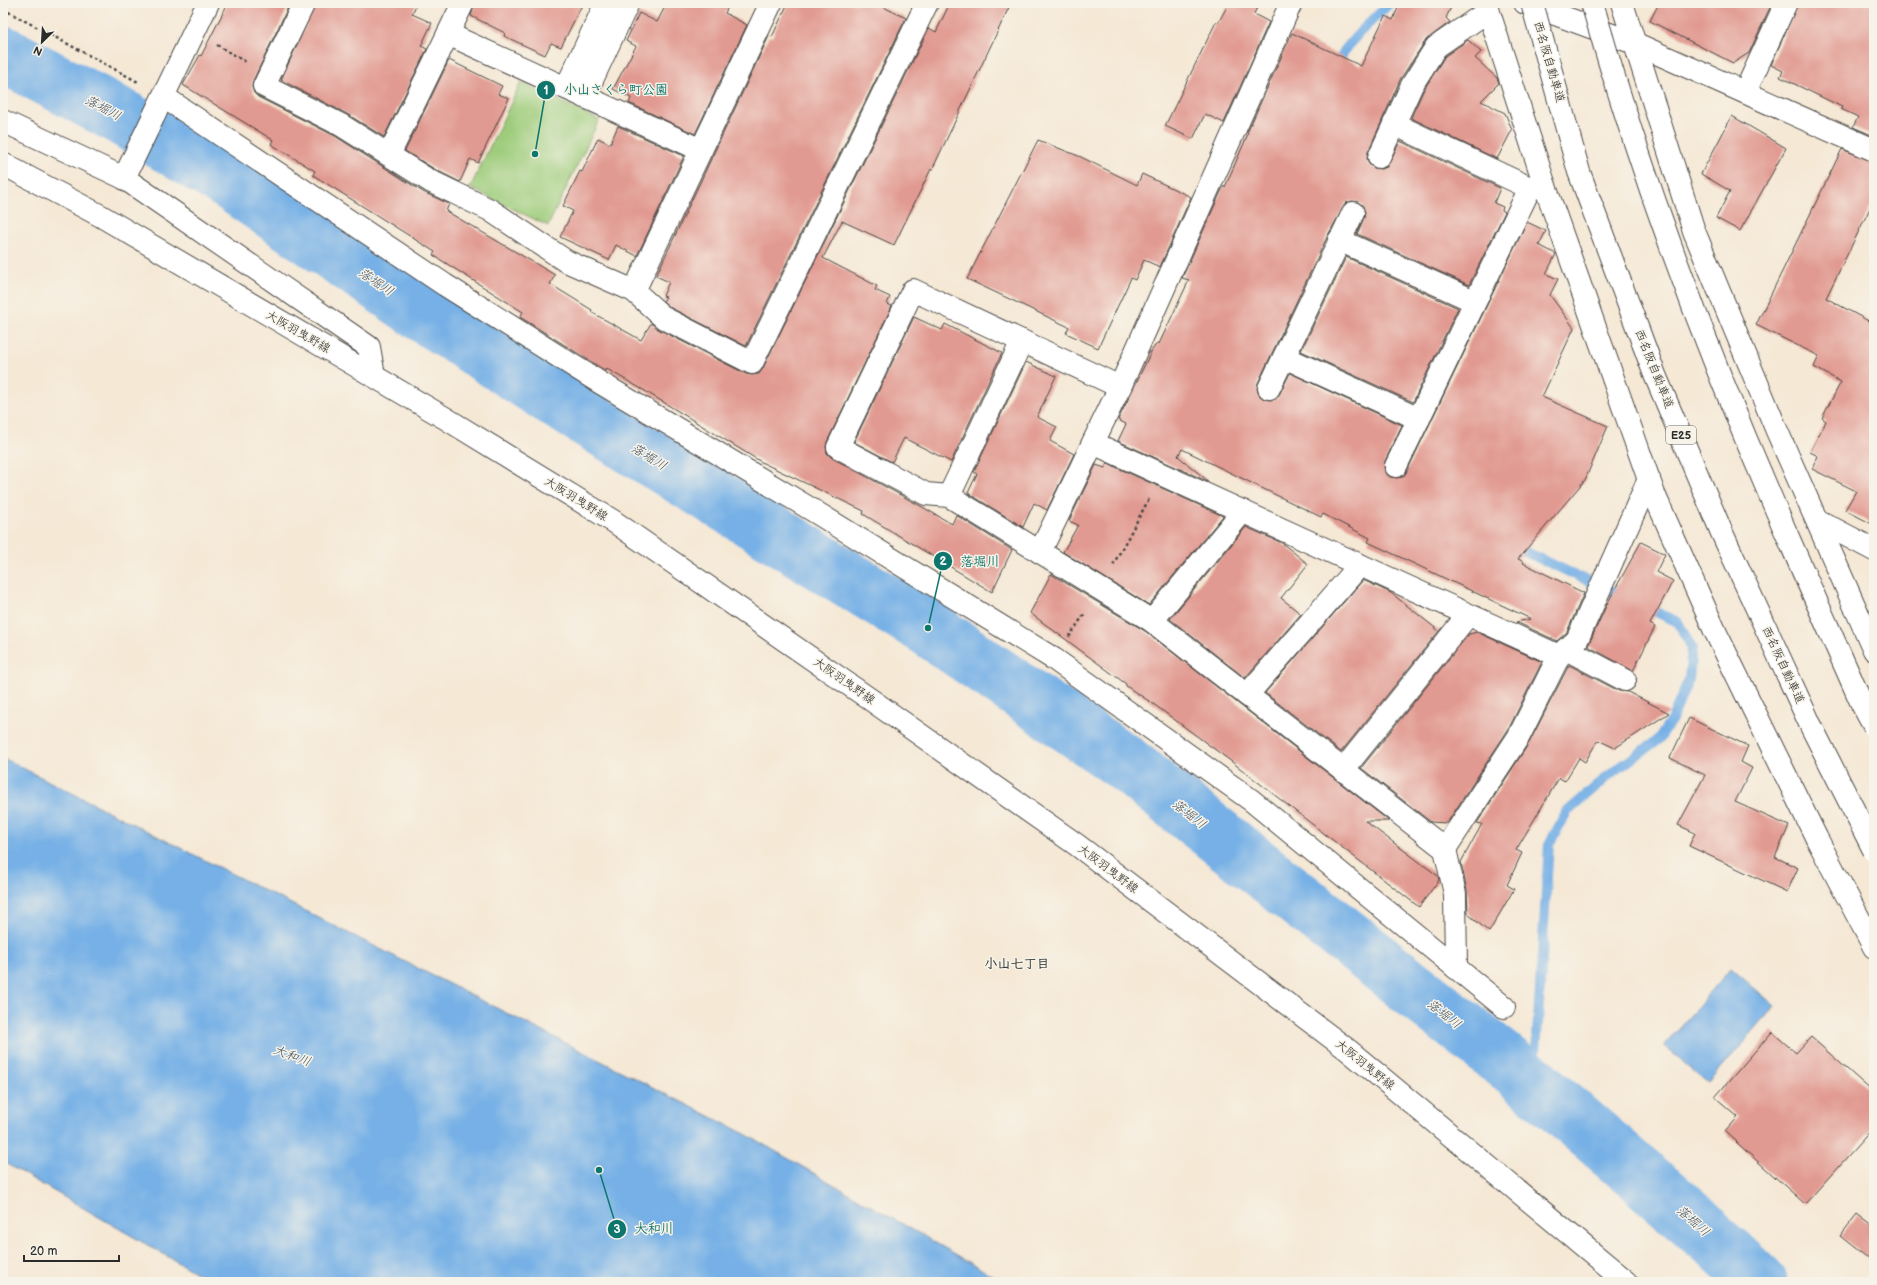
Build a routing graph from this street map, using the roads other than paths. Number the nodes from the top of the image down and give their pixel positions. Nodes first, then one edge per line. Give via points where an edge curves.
1 (208, 3) edge
2 (304, 3) edge
3 (463, 3) edge
4 (606, 3) edge
5 (628, 3) edge
6 (771, 3) edge
7 (927, 3) edge
8 (1291, 3) edge
9 (1525, 3) edge
10 (1532, 3) edge
11 (1592, 3) edge
12 (1622, 3) edge
13 (1639, 3) edge
14 (1786, 3) edge
15 (1487, 7) edge
16 (1631, 33) junction
17 (448, 34) junction
18 (575, 92) junction
19 (1745, 92) junction
20 (162, 101) junction
21 (3, 121) edge
22 (1394, 124) junction
23 (701, 150) junction
24 (1874, 150) edge
25 (389, 155) junction
26 (1379, 157) dead end
27 (3, 164) edge
28 (124, 178) junction
29 (1537, 187) junction
30 (1353, 213) dead end
31 (1339, 240) junction
32 (634, 291) junction
33 (1474, 301) junction
34 (1022, 341) junction
35 (1284, 357) junction
36 (374, 376) junction
37 (1120, 387) junction
38 (1269, 388) dead end
39 (1419, 419) junction
40 (1093, 443) junction
41 (1396, 466) dead end
42 (1649, 479) junction
43 (949, 496) junction
44 (1243, 511) junction
45 (1818, 520) junction
46 (1874, 550) edge
47 (1040, 552) junction
48 (1360, 565) junction
49 (1468, 615) junction
50 (1152, 621) junction
51 (1874, 650) edge
52 (1563, 653) junction
53 (1625, 680) dead end
54 (1247, 695) junction
55 (1874, 726) edge
56 (1343, 770) junction
57 (1445, 848) junction
58 (1874, 850) edge
59 (1874, 947) edge
60 (1456, 968) junction
61 (1504, 1007) dead end
62 (1627, 1282) edge

1 - 20 main road
2 - 25 main road via 264,86 341,125
3 - 17 main road
4 - 18 main road
5 - 18 main road
6 - 23 main road
7 - 32 main road via 752,363 664,318
8 - 37 main road
9 - 16 main road
10 - 58 main road, 西名阪自動車道 / E25, bridge via 1579,172 1655,374 1811,726
11 - 55 main road, bridge via 1636,147 1701,326 1771,499
12 - 16 main road
13 - 16 main road
14 - 19 main road
15 - 22 main road via 1436,47 1412,85
15 - 29 main road
16 - 19 main road
16 - 45 main road via 1694,231 1777,431
17 - 18 main road
17 - 25 main road
18 - 23 main road
19 - 24 main road
20 - 28 main road
20 - 60 main road via 599,382 1054,659 1251,800
21 - 28 main road
22 - 26 main road
22 - 29 main road
23 - 32 main road
25 - 32 main road via 430,181 490,210 566,261
27 - 36 main road, 大阪羽曳野線 via 101,216
28 - 36 main road via 369,347
29 - 33 main road
29 - 42 main road
30 - 31 main road
31 - 33 main road
31 - 35 main road
33 - 39 main road
34 - 37 main road
34 - 43 main road
34 - 43 main road via 913,290 838,447 926,494
35 - 38 main road
35 - 39 main road
36 - 62 main road, 大阪羽曳野線 via 612,521 1077,845 1348,1050
37 - 40 main road
39 - 41 main road
40 - 44 main road
40 - 47 main road
42 - 52 main road via 1577,640
42 - 59 main road via 1715,631 1817,839
43 - 47 main road
44 - 48 main road
44 - 50 main road
45 - 46 main road
45 - 51 main road
47 - 50 main road
48 - 49 main road
48 - 54 main road
49 - 52 main road
49 - 56 main road
50 - 54 main road
52 - 53 main road
52 - 57 main road via 1519,736
54 - 56 main road
56 - 57 main road
57 - 60 main road via 1455,894
60 - 61 main road

